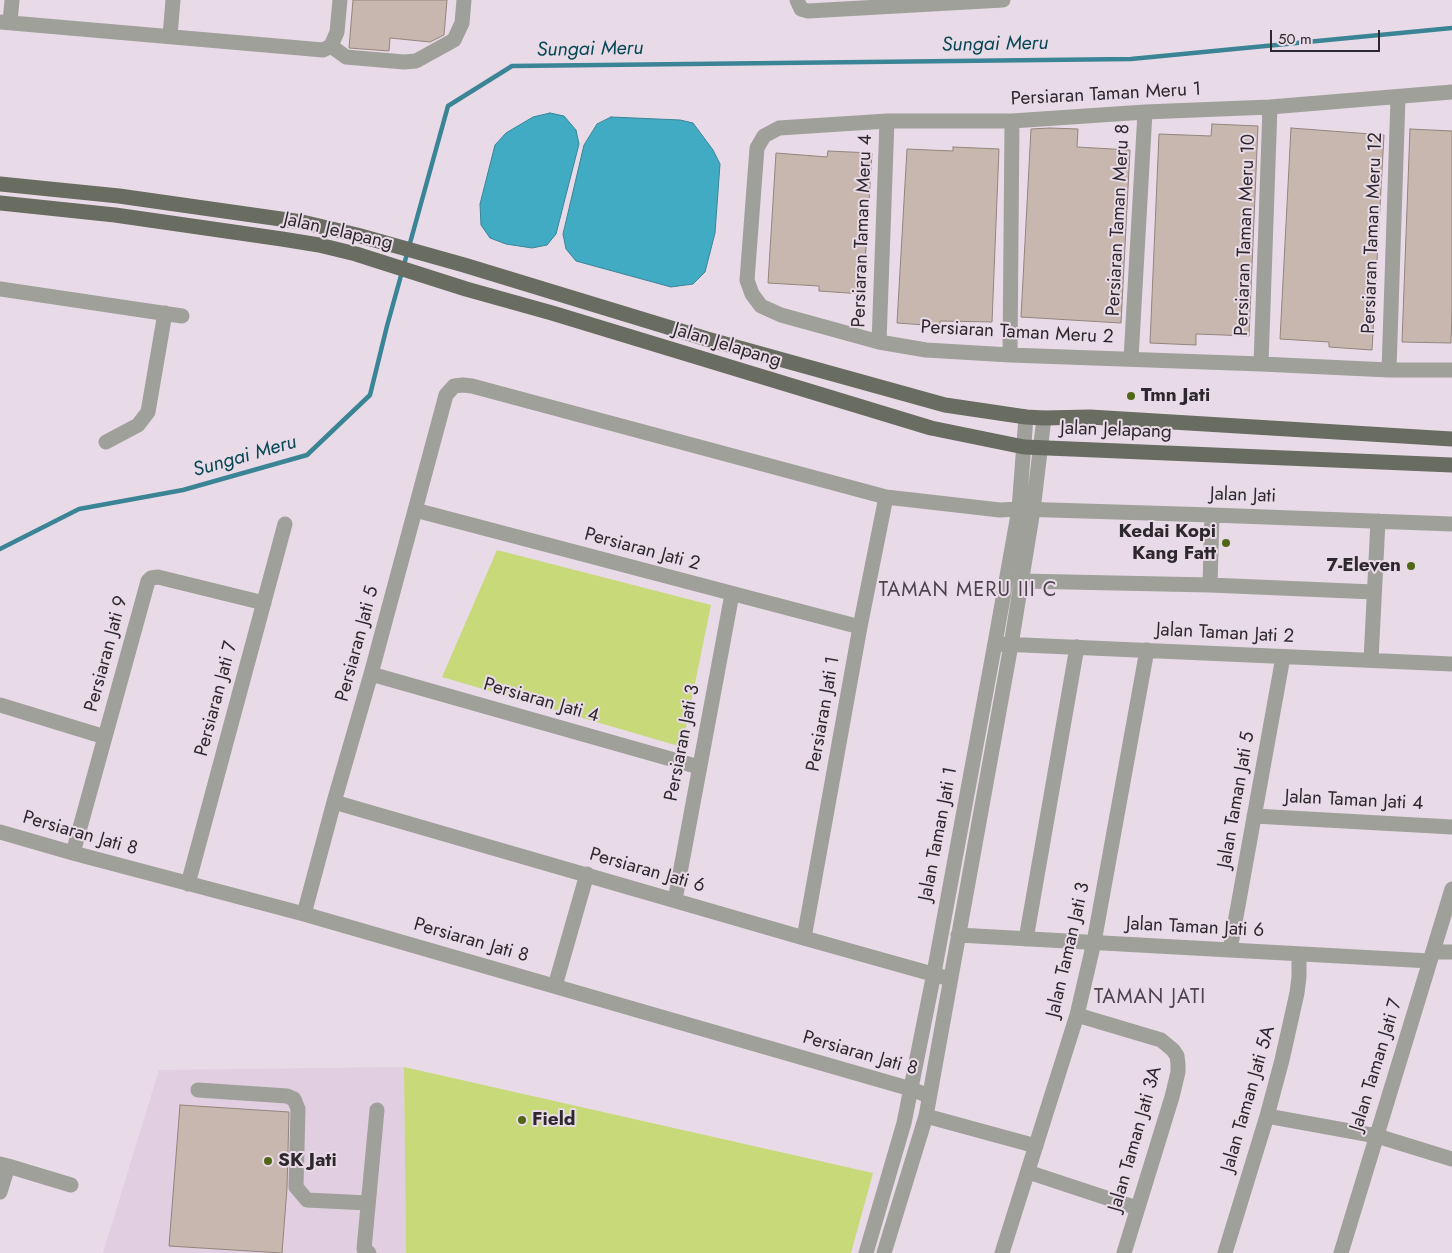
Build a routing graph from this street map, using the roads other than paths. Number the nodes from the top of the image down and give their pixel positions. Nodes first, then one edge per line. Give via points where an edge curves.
1 (12, 0) edge
2 (173, 0) edge
3 (340, 0) edge
4 (464, 0) edge
5 (1003, 0) edge
6 (914, 2) edge
7 (798, 3) edge
8 (5, 22) edge
9 (170, 36) junction
10 (331, 46) junction
11 (1452, 92) edge
12 (1398, 98) junction
13 (1270, 108) junction
14 (1144, 112) junction
15 (887, 121) junction
16 (1012, 121) junction
17 (764, 136) joint
18 (0, 184) edge
19 (0, 203) edge
20 (0, 289) edge
21 (165, 313) junction
22 (182, 316) dead end
23 (879, 342) junction
24 (1010, 355) junction
25 (1131, 359) junction
26 (1261, 364) junction
27 (1389, 370) junction
28 (1452, 370) edge
29 (454, 386) joint
30 (1026, 417) junction
31 (1044, 418) junction
32 (1452, 439) edge
33 (106, 442) dead end
34 (1024, 447) junction
35 (1042, 448) junction
36 (1452, 466) edge
37 (886, 496) junction
38 (1026, 509) junction
39 (415, 510) junction
40 (1212, 515) junction
41 (1378, 521) junction
42 (285, 524) dead end
43 (1452, 524) edge
44 (1021, 581) junction
45 (1210, 585) junction
46 (1374, 592) junction
47 (732, 594) junction
48 (264, 603) junction
49 (860, 627) junction
50 (995, 643) junction
51 (1011, 645) junction
52 (1078, 647) junction
53 (1147, 650) junction
54 (1283, 657) junction
55 (1371, 660) junction
56 (1452, 664) edge
57 (371, 674) junction
58 (0, 705) edge
59 (105, 737) junction
60 (699, 767) junction
61 (334, 802) junction
62 (1254, 816) junction
63 (1452, 827) edge
64 (0, 832) edge
65 (73, 853) junction
66 (587, 874) junction
67 (188, 884) junction
68 (1452, 889) edge
69 (675, 900) junction
70 (304, 914) junction
71 (958, 935) junction
72 (804, 938) junction
73 (1026, 939) junction
74 (1094, 942) junction
75 (1230, 950) junction
76 (1452, 952) edge
77 (1299, 954) junction
78 (1431, 956) junction
79 (934, 973) junction
80 (950, 979) junction
81 (554, 986) junction
82 (1077, 1015) junction
83 (911, 1089) junction
84 (198, 1090) dead end
85 (929, 1096) junction
86 (377, 1110) dead end
87 (926, 1116) junction
88 (1267, 1116) junction
89 (1376, 1136) junction
90 (1036, 1146) junction
91 (1452, 1159) edge
92 (4, 1165) edge
93 (1028, 1172) junction
94 (71, 1185) dead end
95 (0, 1192) edge
96 (368, 1203) junction
97 (1137, 1208) junction
98 (369, 1253) edge
99 (866, 1253) edge
100 (884, 1253) edge
101 (1002, 1253) edge
102 (1124, 1253) edge
103 (1225, 1253) edge
104 (1341, 1253) edge

1 - 8 street
2 - 9 street
3 - 10 street via 337,32
4 - 10 street via 462,23 454,40 416,61 346,57
5 - 6 street
6 - 7 street via 808,11 801,9
8 - 9 street
9 - 10 street via 323,50
11 - 12 street, Persiaran Taman Meru 1
12 - 13 street, Persiaran Taman Meru 1
12 - 27 street, Persiaran Taman Meru 12
13 - 14 street, Persiaran Taman Meru 1
13 - 26 street, Persiaran Taman Meru 10
14 - 16 street, Persiaran Taman Meru 1
14 - 25 street, Persiaran Taman Meru 8
15 - 16 street, Persiaran Taman Meru 1
15 - 17 street, Persiaran Taman Meru 1 via 779,128
15 - 23 street, Persiaran Taman Meru 4
16 - 24 street
17 - 23 street, Persiaran Taman Meru 2 via 756,158 747,280 752,294 761,306 781,315
18 - 30 main road, Jalan Jelapang via 119,196 302,222 464,265 707,339 925,400
19 - 34 main road, Jalan Jelapang via 115,215 320,245 931,428
20 - 21 street
21 - 22 street
21 - 33 street via 148,412 138,425
23 - 24 street, Persiaran Taman Meru 2 via 926,350
24 - 25 street, Persiaran Taman Meru 2
25 - 26 street, Persiaran Taman Meru 2
26 - 27 street, Persiaran Taman Meru 2
27 - 28 street, Persiaran Taman Meru 2
29 - 37 street, Jalan Jati via 472,386
29 - 39 street, Persiaran Jati 5 via 446,395
30 - 31 main road, Jalan Jelapang
30 - 34 street, Jalan Taman Jati 1
31 - 32 main road, Jalan Jelapang via 1090,417
31 - 35 street, Jalan Taman Jati 1
34 - 35 main road, Jalan Jelapang
34 - 38 street, Jalan Taman Jati 1
35 - 36 main road, Jalan Jelapang
35 - 38 street, Jalan Taman Jati 1
37 - 38 street, Jalan Jati via 1000,510
37 - 49 street, Persiaran Jati 1
38 - 40 street, Jalan Jati
38 - 44 street, Jalan Taman Jati 1
38 - 50 street, Jalan Taman Jati 1
39 - 47 street, Persiaran Jati 2
39 - 57 street, Persiaran Jati 5
40 - 41 street, Jalan Jati
40 - 45 street
41 - 43 street, Jalan Jati
41 - 46 street
42 - 48 street, Persiaran Jati 7
44 - 45 street
44 - 51 street, Jalan Taman Jati 1
45 - 46 street
46 - 55 street
47 - 49 street, Persiaran Jati 2
47 - 60 street, Persiaran Jati 3
48 - 59 street, Persiaran Jati 9 via 158,577 150,578
48 - 67 street, Persiaran Jati 7
49 - 72 street, Persiaran Jati 1
50 - 51 street, Jalan Taman Jati 2
50 - 79 street, Jalan Taman Jati 1
51 - 52 street, Jalan Taman Jati 2
51 - 71 street, Jalan Taman Jati 1
52 - 53 street, Jalan Taman Jati 2
52 - 73 street
53 - 54 street, Jalan Taman Jati 2
53 - 74 street, Jalan Taman Jati 3
54 - 55 street, Jalan Taman Jati 2
54 - 62 street, Jalan Taman Jati 5
55 - 56 street, Jalan Taman Jati 2
57 - 60 street, Persiaran Jati 4
57 - 61 street, Persiaran Jati 5
58 - 59 street
59 - 65 street, Persiaran Jati 9
60 - 69 street, Persiaran Jati 3
61 - 66 street, Persiaran Jati 6
61 - 70 street, Persiaran Jati 5
62 - 63 street, Jalan Taman Jati 4
62 - 75 street, Jalan Taman Jati 5
64 - 65 street, Persiaran Jati 8
65 - 67 street, Persiaran Jati 8
66 - 69 street, Persiaran Jati 6
66 - 81 street
67 - 70 street, Persiaran Jati 8
68 - 78 street, Jalan Taman Jati 7
69 - 72 street, Persiaran Jati 6
70 - 81 street, Persiaran Jati 8
71 - 73 street, Jalan Taman Jati 6
71 - 80 street, Jalan Taman Jati 1
72 - 79 street, Persiaran Jati 6
73 - 74 street, Jalan Taman Jati 6
74 - 75 street, Jalan Taman Jati 6
74 - 82 street, Jalan Taman Jati 3
75 - 77 street, Jalan Taman Jati 6
76 - 78 street, Jalan Taman Jati 6
77 - 78 street, Jalan Taman Jati 6
77 - 88 street, Jalan Taman Jati 5A via 1292,1022
78 - 89 street, Jalan Taman Jati 7
79 - 80 street, Persiaran Jati 6
79 - 83 street, Jalan Taman Jati 1
80 - 85 street, Jalan Taman Jati 1
81 - 83 street, Persiaran Jati 8
82 - 90 street, Jalan Taman Jati 3
82 - 97 street, Jalan Taman Jati 3A via 1154,1037 1168,1044 1177,1056 1178,1072 1172,1098
83 - 85 street, Persiaran Jati 8
83 - 99 street, Jalan Taman Jati 1
84 - 96 street via 294,1099 298,1109 296,1187 307,1200
85 - 87 street, Jalan Taman Jati 1
86 - 96 street
87 - 90 street
87 - 100 street, Jalan Taman Jati 1
88 - 89 street
88 - 103 street, Jalan Taman Jati 5A
89 - 91 street
89 - 104 street, Jalan Taman Jati 7
90 - 93 street, Jalan Taman Jati 3
92 - 94 street
92 - 95 street
93 - 97 street
93 - 101 street, Jalan Taman Jati 3
96 - 98 street via 364,1249
97 - 102 street, Jalan Taman Jati 3A

